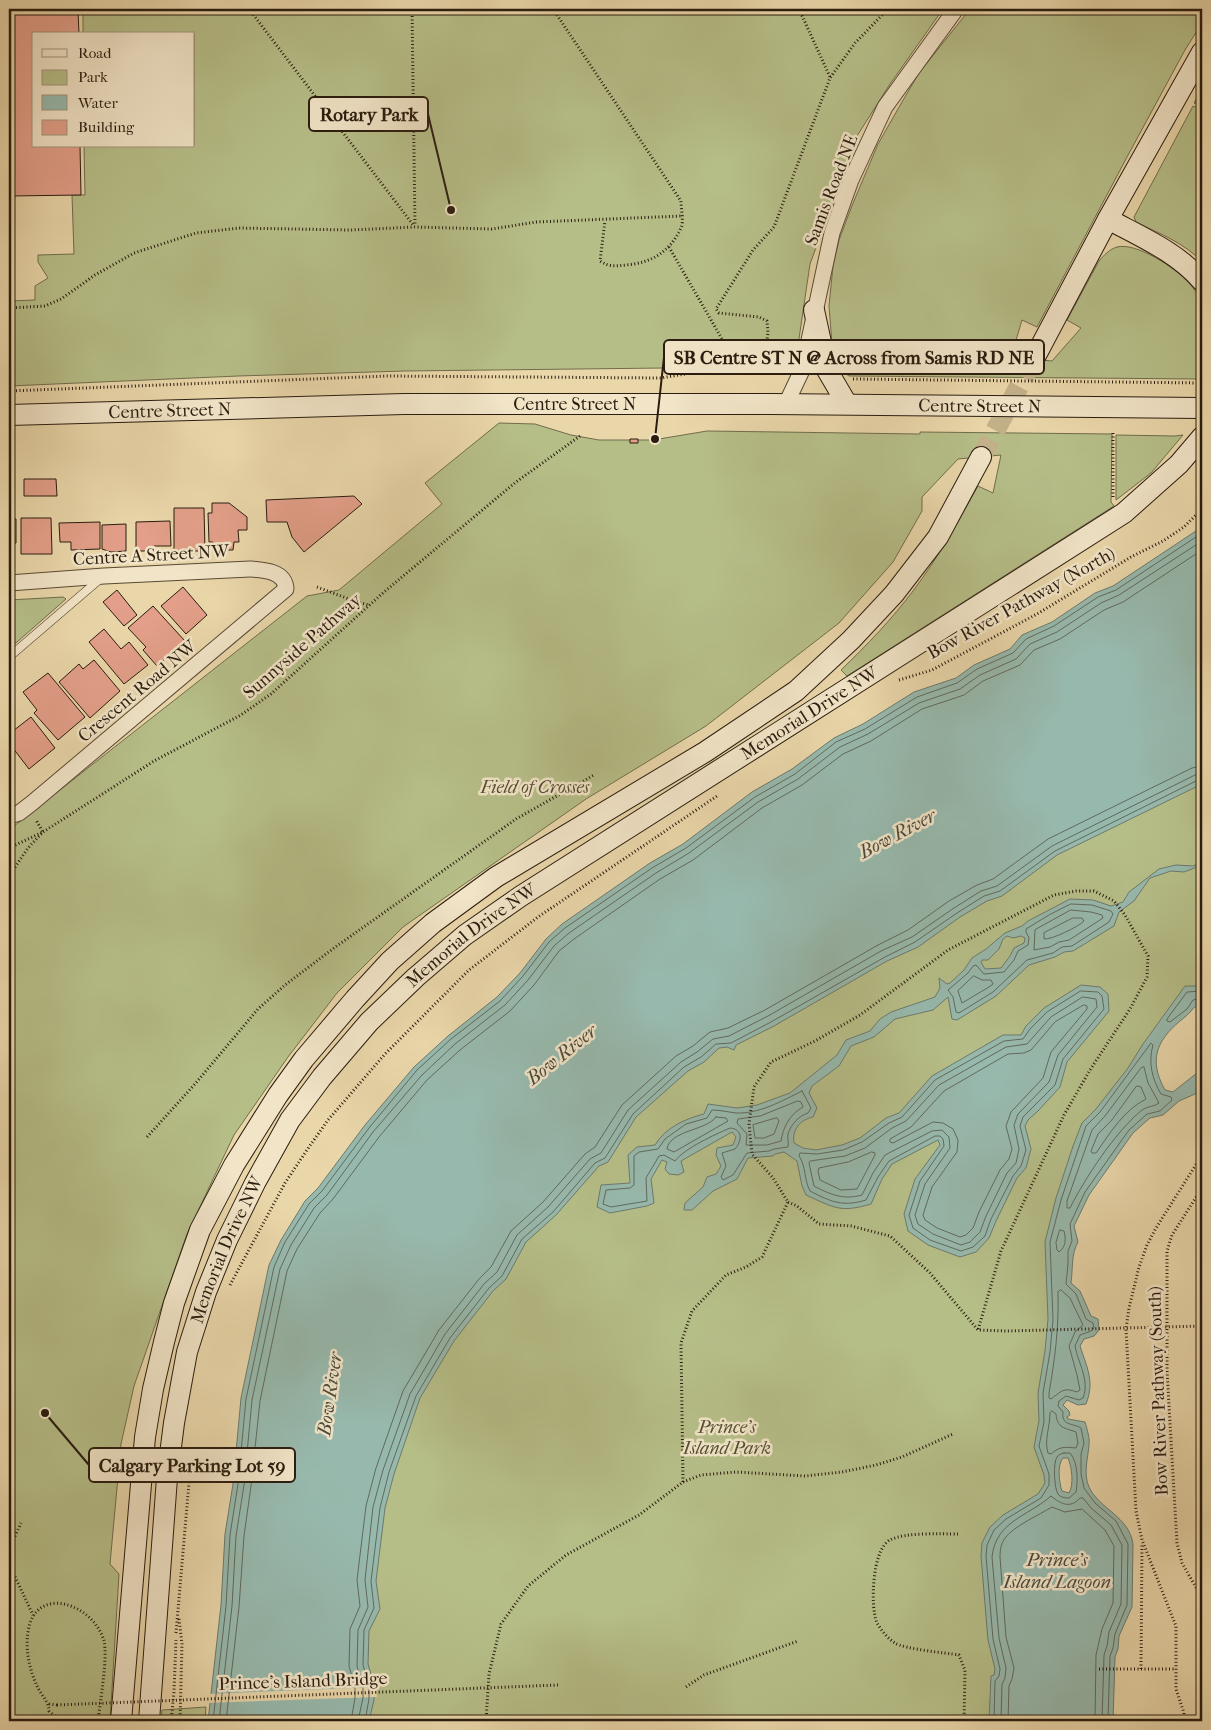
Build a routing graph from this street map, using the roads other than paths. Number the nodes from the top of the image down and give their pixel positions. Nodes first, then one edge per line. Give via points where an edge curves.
1 (956, 9) edge
2 (1202, 52) edge
3 (1108, 219) junction
4 (1202, 281) edge
5 (814, 310) junction
6 (1035, 357) tunnel mouth
7 (786, 404) junction
8 (848, 404) junction
9 (1197, 408) edge
10 (9, 415) edge
11 (1202, 437) edge
12 (981, 457) tunnel mouth
13 (104, 576) junction
14 (9, 583) edge
15 (286, 589) joint
16 (9, 657) edge
17 (9, 816) edge
18 (121, 1721) edge
19 (149, 1721) edge

1 - 5 street, Samis Road NE via 885,107 851,180 832,233
2 - 3 main road
3 - 4 main road via 1175,255
3 - 6 main road
5 - 7 street, Samis Road NE via 802,368
5 - 8 main road via 827,370
7 - 8 main road, Centre Street N
7 - 10 main road, Centre Street N via 404,404
8 - 9 main road, Centre Street N
11 - 19 main road, Memorial Drive NW via 1179,464 1124,513 521,896 465,935 369,1022 322,1077 290,1120 227,1240 187,1352 167,1478
12 - 18 main road, Memorial Drive NW via 938,537 894,594 796,691 705,752 496,877 433,923 390,961 361,993 304,1059 278,1095 234,1165 200,1230 164,1342 145,1437
13 - 14 street, Centre A Street NW
13 - 15 street, Centre A Street NW via 256,569 272,572 282,579
13 - 16 lane
15 - 17 street, Crescent Road NW via 32,803

